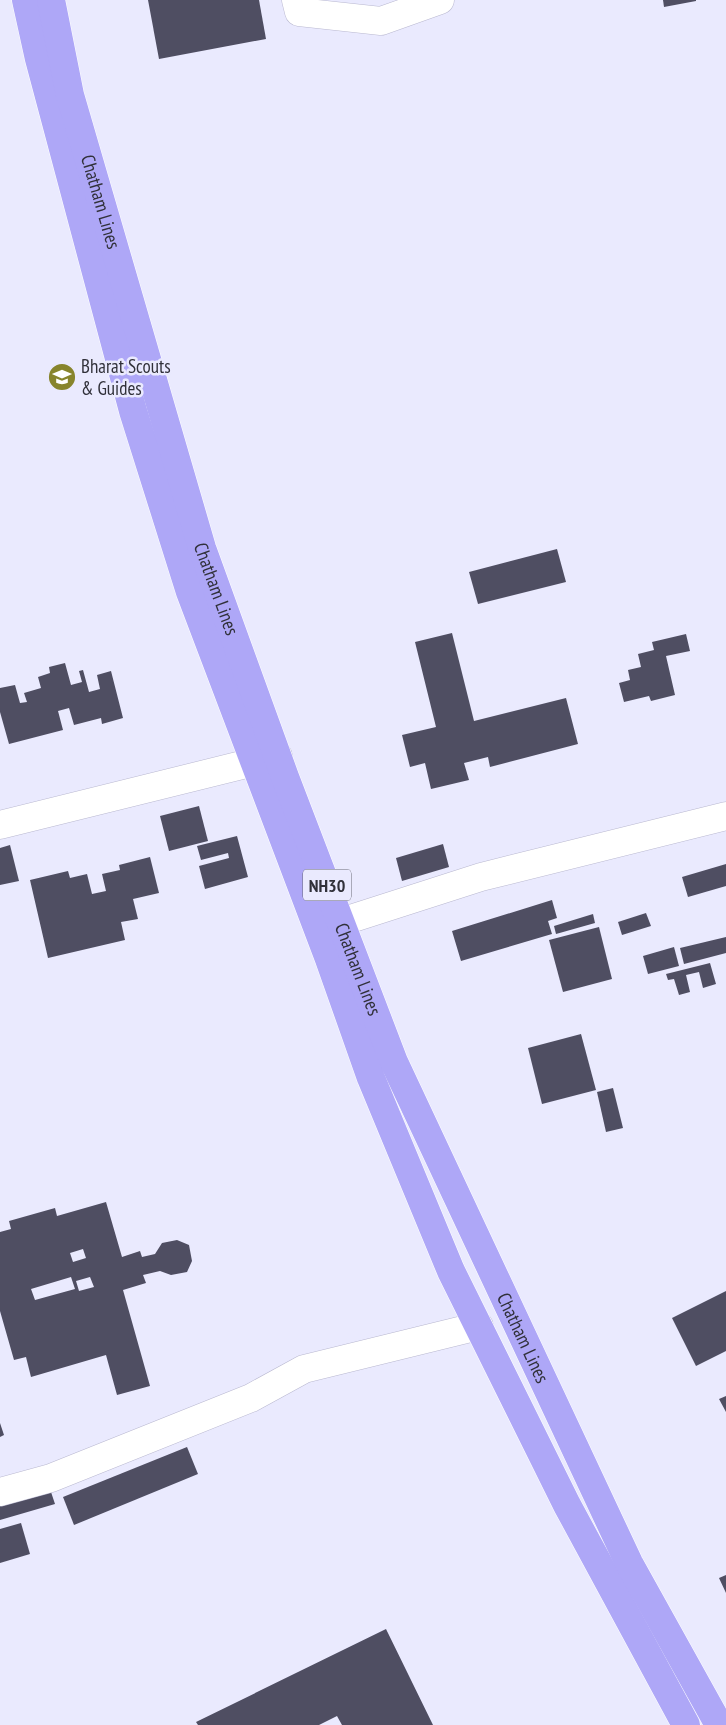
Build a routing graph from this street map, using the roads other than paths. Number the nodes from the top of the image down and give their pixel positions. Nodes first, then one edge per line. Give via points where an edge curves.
1 (26, 0) edge
2 (51, 0) edge
3 (296, 0) edge
4 (440, 0) edge
5 (266, 759) junction
6 (726, 816) edge
7 (0, 824) edge
8 (341, 922) junction
9 (479, 1326) junction
10 (0, 1492) edge
11 (686, 1725) edge
12 (719, 1725) edge

1 - 5 highway, Chatham Lines / NH30 via 133,411 190,592
2 - 5 highway, Chatham Lines / NH30 via 70,95
3 - 4 street via 299,12 381,21
5 - 7 street
5 - 8 highway, Chatham Lines / NH30
5 - 9 highway, Chatham Lines / NH30 via 370,1078 451,1271
6 - 8 street via 481,877
8 - 12 highway, Chatham Lines / NH30 via 394,1062 621,1545
9 - 10 street via 304,1369 251,1398 51,1478
9 - 11 highway, Chatham Lines / NH30 via 567,1505

